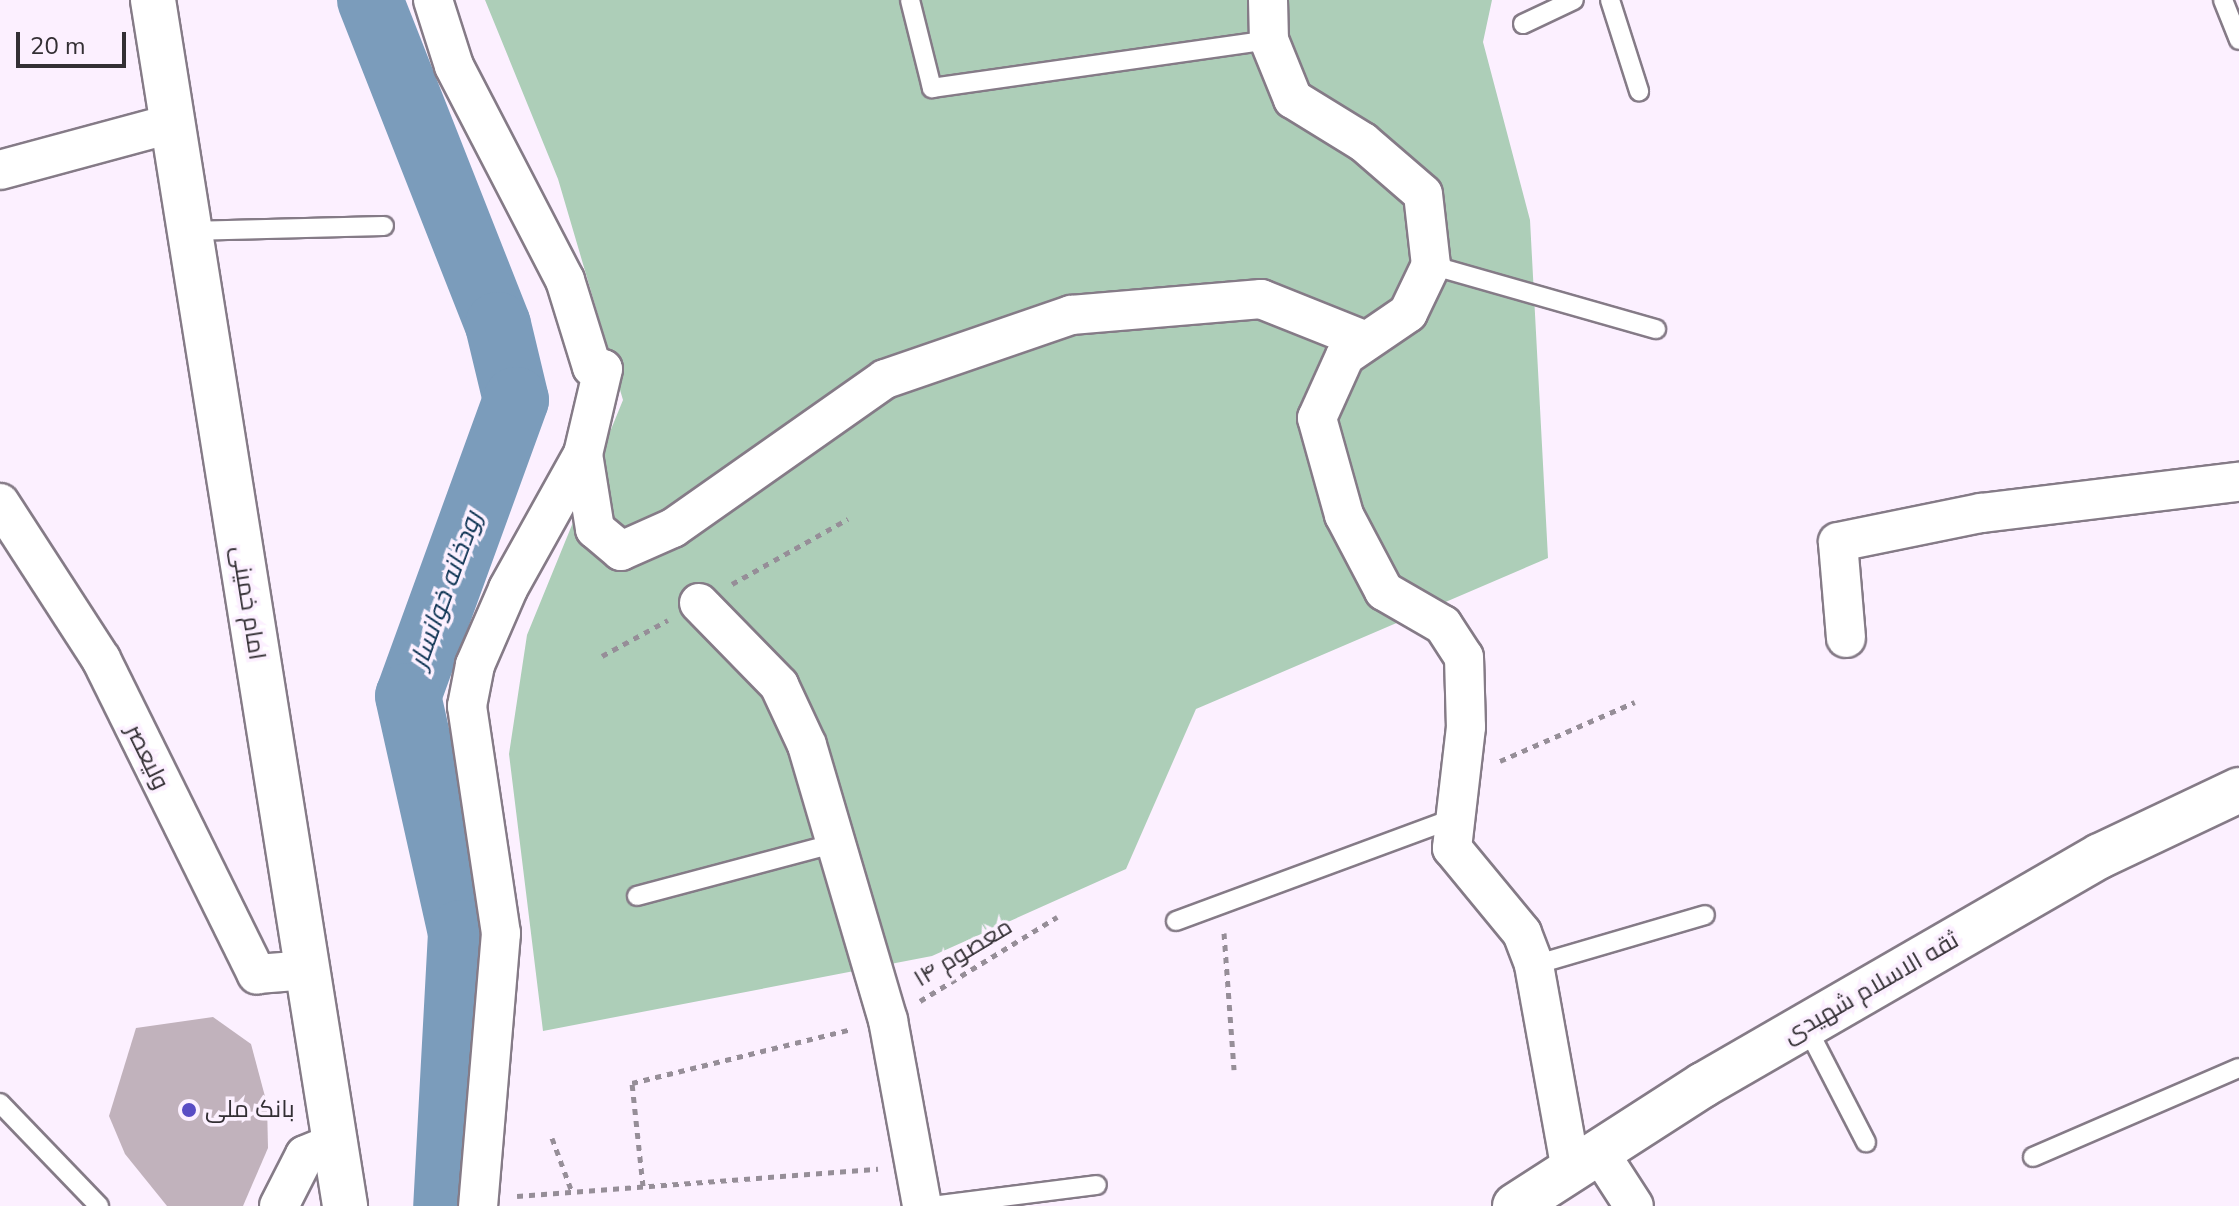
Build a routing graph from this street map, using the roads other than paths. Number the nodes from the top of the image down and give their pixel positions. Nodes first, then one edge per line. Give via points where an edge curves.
1 (153, 0) edge
2 (433, 0) edge
3 (910, 0) edge
4 (1268, 0) edge
5 (1574, 0) edge
6 (1610, 0) edge
7 (2223, 0) edge
8 (1523, 24) dead end
9 (1269, 40) junction
10 (2239, 40) edge
11 (1639, 91) dead end
12 (171, 124) junction
13 (0, 170) edge
14 (384, 226) dead end
15 (188, 231) junction
16 (1431, 265) junction
17 (1656, 329) dead end
18 (1366, 341) junction
19 (583, 454) junction
20 (2239, 482) edge
21 (0, 503) edge
22 (699, 603) dead end
23 (1846, 638) dead end
24 (2239, 790) edge
25 (1454, 818) junction
26 (836, 843) junction
27 (637, 896) dead end
28 (1705, 915) dead end
29 (1176, 921) dead end
30 (1534, 965) junction
31 (308, 970) junction
32 (1806, 1026) junction
33 (2239, 1068) edge
34 (0, 1103) edge
35 (337, 1142) junction
36 (1866, 1142) dead end
37 (2033, 1157) dead end
38 (1585, 1161) junction
39 (1097, 1185) dead end
40 (1052, 1198) edge
41 (479, 1202) edge
42 (99, 1206) edge
43 (279, 1206) edge
44 (345, 1206) edge
45 (922, 1206) edge
46 (931, 1206) edge
47 (1515, 1206) edge
48 (1634, 1206) edge

1 - 12 main road, امام خمینی
2 - 19 street via 454,66 565,280 592,367 603,369
3 - 9 lane via 932,88
4 - 9 street
5 - 8 lane
6 - 11 lane
7 - 10 lane
9 - 16 street via 1293,99 1363,142 1423,194
12 - 13 street
12 - 15 main road, امام خمینی
14 - 15 lane
15 - 31 main road, امام خمینی
16 - 17 lane
16 - 18 street via 1408,313
18 - 19 street via 1261,299 1071,315 885,379 673,528 621,551 595,529
18 - 25 street via 1345,356 1317,418 1344,515 1384,591 1443,625 1464,657
19 - 41 street via 508,589 475,665 467,706 501,933
20 - 23 street via 1981,513 1838,542
21 - 31 street, ولیعصر via 101,659 257,974
22 - 26 street via 779,685 807,745
24 - 32 main road, ثقه الاسلام شهیدی via 2100,856
25 - 29 lane
25 - 30 street via 1452,848 1522,933
26 - 27 lane
26 - 45 street via 888,1020
28 - 30 lane
30 - 38 street
31 - 35 main road, امام خمینی
32 - 36 lane
32 - 38 main road, ثقه الاسلام شهیدی
33 - 37 lane
34 - 42 lane
35 - 43 street via 305,1155
35 - 44 main road, امام خمینی
38 - 47 main road, ثقه الاسلام شهیدی
38 - 48 street
39 - 40 lane
40 - 46 lane

